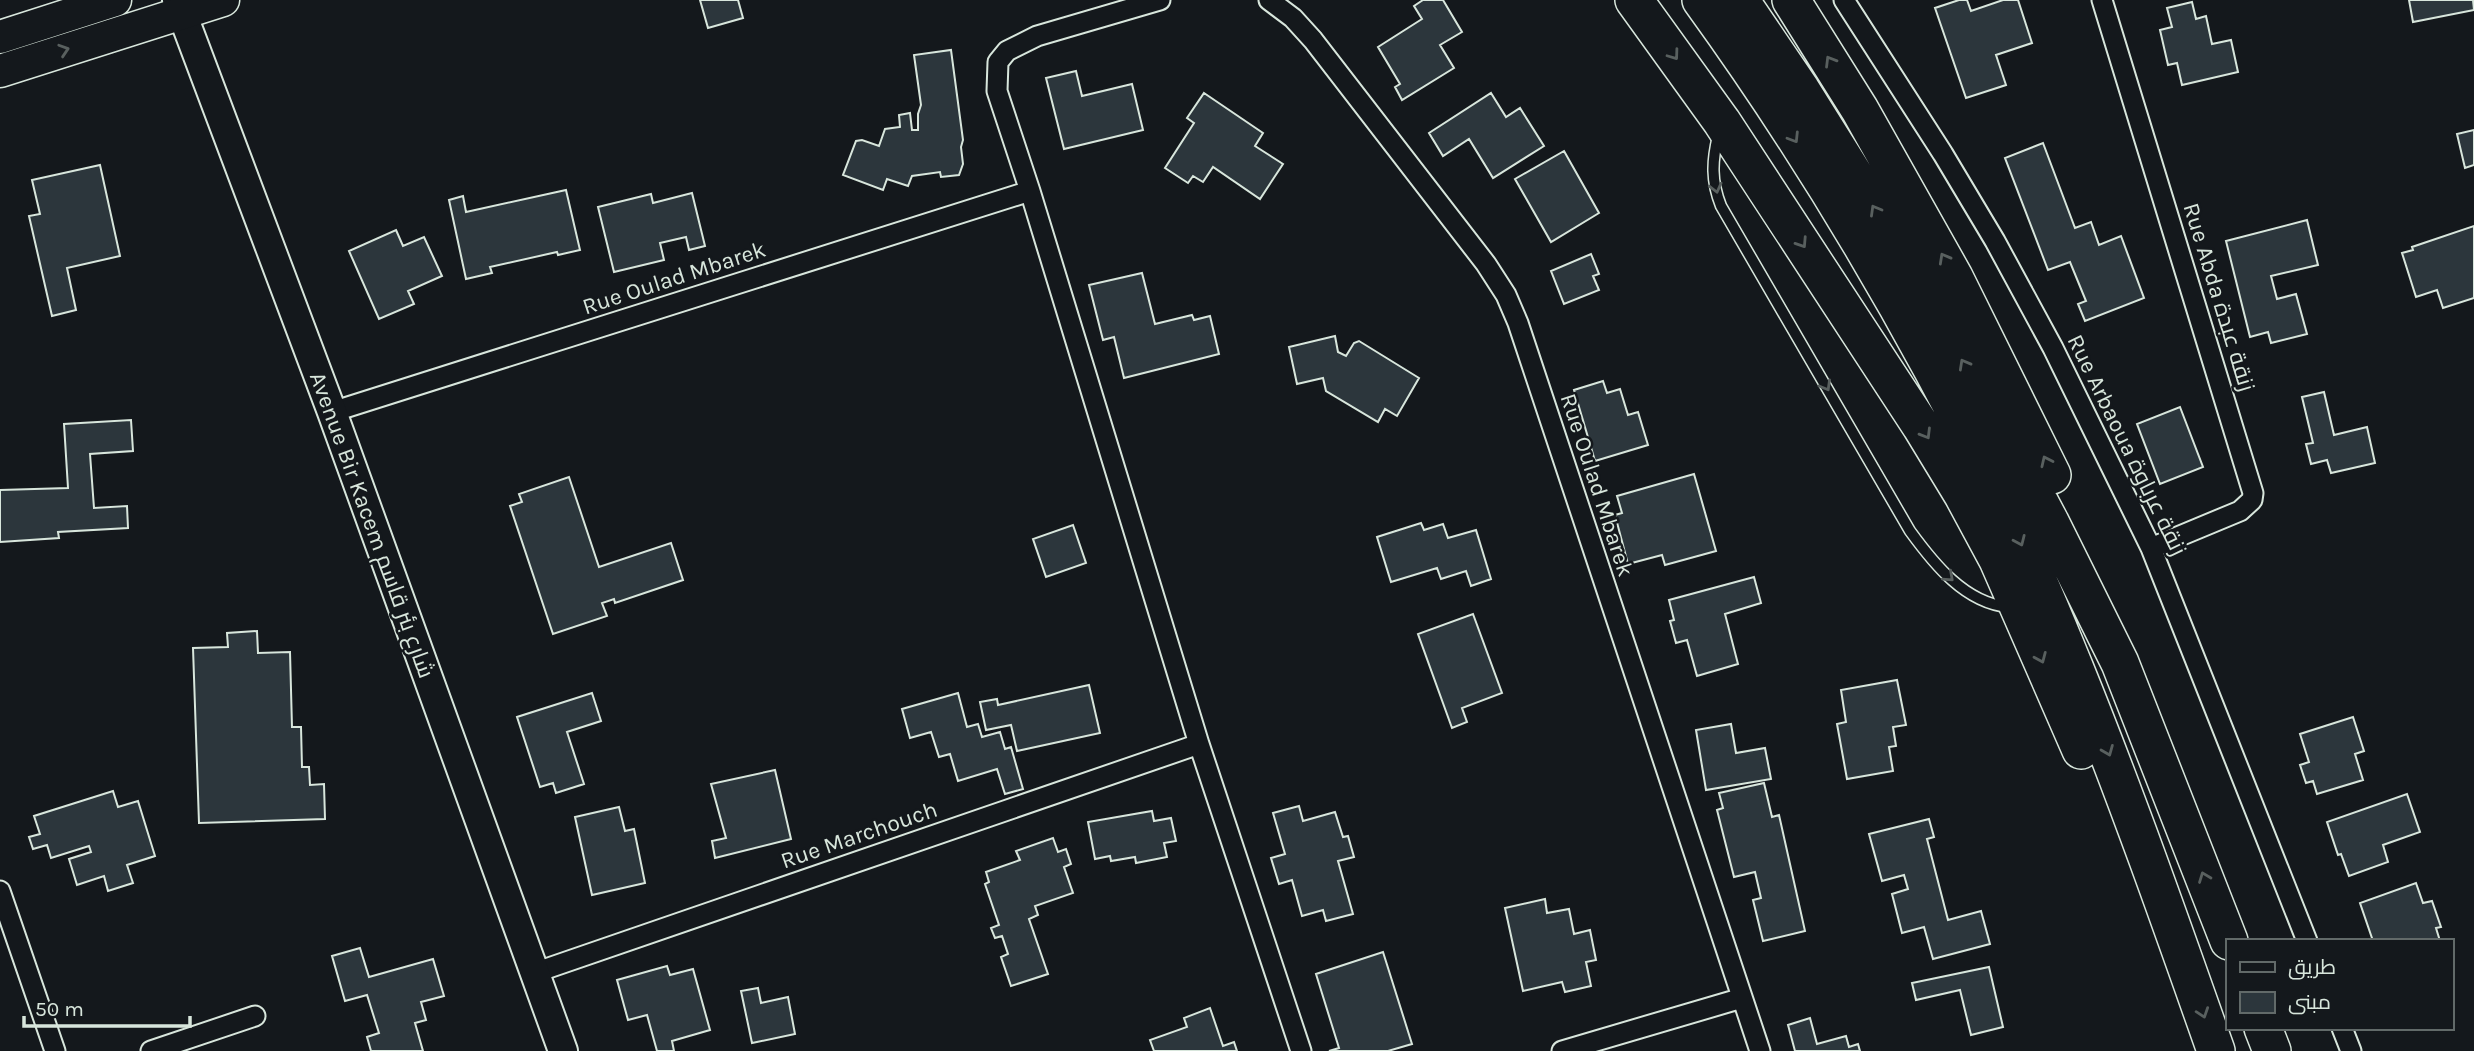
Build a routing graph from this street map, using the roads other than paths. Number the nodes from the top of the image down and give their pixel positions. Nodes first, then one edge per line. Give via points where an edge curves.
1 (115, 0) edge
2 (223, 0) edge
3 (1160, 0) edge
4 (1269, 0) edge
5 (1634, 0) edge
6 (1701, 0) edge
7 (1740, 0) edge
8 (1791, 0) edge
9 (1844, 0) edge
10 (2102, 0) edge
11 (180, 7) edge
12 (0, 37) edge
13 (0, 71) edge
14 (1722, 122) junction
15 (1030, 191) junction
16 (332, 412) junction
17 (2151, 548) junction
18 (2019, 607) junction
19 (2120, 663) junction
20 (1199, 744) junction
21 (0, 891) edge
22 (2228, 939) edge
23 (2306, 939) edge
24 (534, 973) junction
25 (2190, 976) junction
26 (1742, 998) junction
27 (255, 1016) dead end
28 (2264, 1030) edge
29 (2343, 1030) edge
30 (55, 1051) edge
31 (151, 1051) edge
32 (563, 1051) edge
33 (1301, 1051) edge
34 (1562, 1051) edge
35 (1760, 1051) edge
36 (2216, 1051) edge
37 (2272, 1051) edge
38 (2351, 1051) edge

1 - 12 main road
2 - 11 main road
3 - 15 street via 1037,36 1007,51 998,62 997,91
4 - 26 street, Rue Oulad Mbarek via 1313,40 1506,295
5 -> 14 highway
6 -> 25 highway via 1839,208 1999,499 2119,777
19 -> 7 highway via 2050,522 1935,312 1863,189
19 -> 8 highway via 2087,560 2046,460 1954,277 1860,110
9 - 17 street, Rue Arbaoua زنقة عرباوة via 1995,241
10 - 17 street, Rue Abda زنقة عبدة via 2253,492 2252,500 2240,511
13 -> 11 main road
11 - 16 street, Avenue Bir Kacem شارع بئر قاسم
14 -> 18 highway via 1922,426 1982,528
14 -> 18 lane via 1712,165 1721,206 1910,531 1936,565 1967,592 1994,605
15 - 16 street, Rue Oulad Mbarek
15 - 20 street
16 - 24 street, Avenue Bir Kacem شارع بئر قاسم
17 - 23 street, Rue Arbaoua زنقة عرباوة
18 -> 25 highway via 2153,927
22 -> 19 highway
20 - 24 street, Rue Marchouch
20 - 33 street
21 - 30 street
24 - 32 street, Avenue Bir Kacem شارع بئر قاسم
25 -> 36 highway
26 - 34 street
26 - 35 street, Rue Oulad Mbarek
27 - 31 street
28 - 37 highway
29 - 38 street

